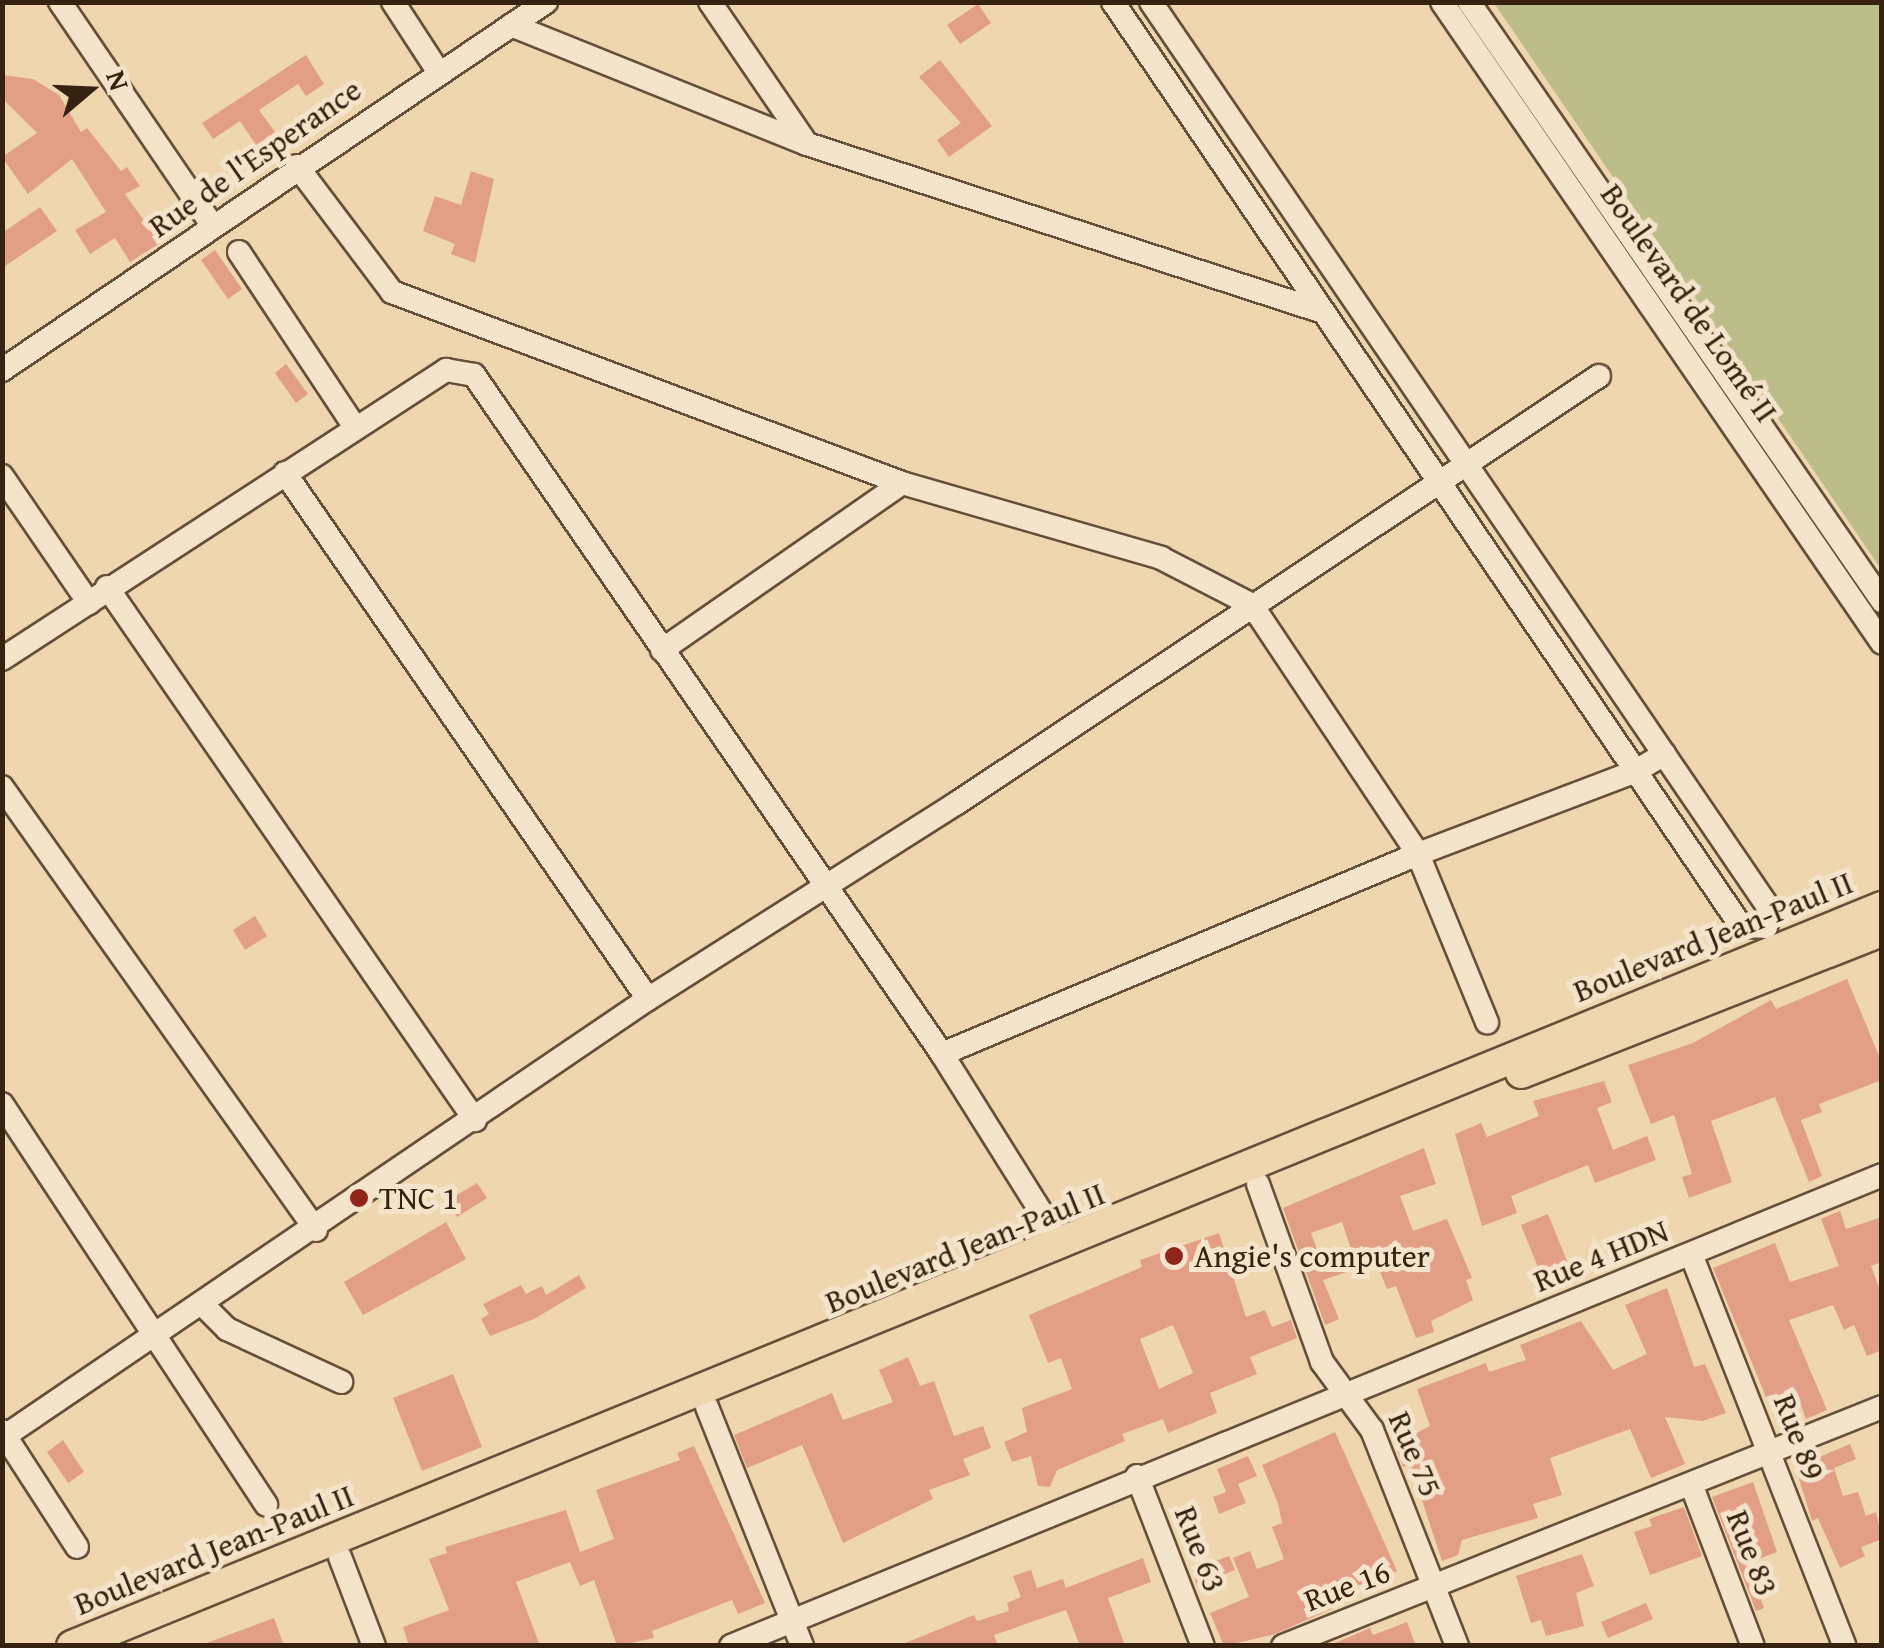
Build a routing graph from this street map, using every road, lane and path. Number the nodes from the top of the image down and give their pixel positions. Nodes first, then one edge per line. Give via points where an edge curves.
1 (60, 2) edge
2 (393, 2) edge
3 (546, 2) edge
4 (710, 2) edge
5 (1113, 2) edge
6 (1152, 2) edge
7 (1442, 2) edge
8 (1469, 2) edge
9 (511, 25) junction
10 (438, 72) junction
11 (807, 144) junction
12 (297, 166) junction
13 (213, 226) junction
14 (239, 252) dead end
15 (1323, 312) junction
16 (2, 370) edge
17 (1599, 376) dead end
18 (354, 426) junction
19 (1466, 463) junction
20 (285, 472) junction
21 (2, 476) edge
22 (902, 482) junction
23 (1439, 482) junction
24 (98, 595) junction
25 (1882, 601) edge
26 (1252, 605) junction
27 (1882, 642) edge
28 (662, 650) junction
29 (2, 658) edge
30 (1664, 754) junction
31 (1636, 771) junction
32 (2, 787) edge
33 (1418, 854) junction
34 (824, 887) junction
35 (1882, 907) edge
36 (1882, 931) edge
37 (648, 998) junction
38 (1487, 1022) dead end
39 (942, 1054) junction
40 (2, 1104) edge
41 (474, 1120) junction
42 (1882, 1176) edge
43 (1258, 1184) junction
44 (316, 1230) junction
45 (1062, 1245) junction
46 (1691, 1254) junction
47 (204, 1306) junction
48 (160, 1336) junction
49 (341, 1382) dead end
50 (1345, 1395) junction
51 (1882, 1406) edge
52 (707, 1407) junction
53 (4, 1435) edge
54 (1771, 1453) junction
55 (1137, 1476) junction
56 (1691, 1484) junction
57 (266, 1505) dead end
58 (77, 1547) dead end
59 (340, 1557) junction
60 (1434, 1588) junction
61 (792, 1622) junction
62 (72, 1646) edge
63 (115, 1646) edge
64 (374, 1646) edge
65 (732, 1646) edge
66 (802, 1646) edge
67 (1203, 1646) edge
68 (1283, 1646) edge
69 (1457, 1646) edge
70 (1754, 1646) edge
71 (1845, 1646) edge

1 - 13 street
2 - 10 street
3 - 9 street, Rue de l'Esperance
4 - 11 street
5 - 15 street
6 - 19 street
7 - 27 street, Boulevard de Lomé II
8 - 25 street, Boulevard de Lomé II
9 - 10 street, Rue de l'Esperance
9 - 11 street
10 - 12 street, Rue de l'Esperance
11 - 15 street
12 - 13 street, Rue de l'Esperance
12 - 22 street via 392,292
13 - 16 street, Rue de l'Esperance
14 - 18 street
15 - 23 street
17 - 19 street
18 - 20 street
18 - 28 street via 446,370 474,375
19 - 23 street
19 - 30 street
20 - 24 street
20 - 37 street
21 - 24 street
22 - 26 street via 1160,558
22 - 28 street
23 - 26 street
23 - 31 street
24 - 29 street
24 - 41 street
26 - 33 street
26 - 34 street
28 - 34 street
30 - 31 street
30 - 31 street via 1771,911 1766,927 1741,926
31 - 33 street
32 - 44 street
33 - 38 street
33 - 39 street
34 - 37 street
34 - 39 street
35 - 45 main road, Boulevard Jean-Paul II
36 - 43 main road, Boulevard Jean-Paul II
37 - 41 street
39 - 45 street
40 - 48 street
41 - 44 street
42 - 46 street, Rue 4 HDN
43 - 50 street, Rue 75 via 1322,1362
43 - 52 main road, Boulevard Jean-Paul II
44 - 47 street
45 - 62 main road, Boulevard Jean-Paul II
46 - 50 street, Rue 4 HDN
46 - 54 street, Rue 89
47 - 48 street
47 - 49 street via 227,1330
48 - 53 street
48 - 57 street
50 - 55 street, Rue 4 HDN
50 - 60 street, Rue 75 via 1372,1430
51 - 54 street, Rue 16
52 - 59 main road, Boulevard Jean-Paul II
52 - 61 street
53 - 58 street
54 - 56 street, Rue 16
54 - 71 street, Rue 89
55 - 61 street, Rue 4 HDN
55 - 67 street, Rue 63
56 - 60 street, Rue 16
56 - 70 street, Rue 83
59 - 63 main road, Boulevard Jean-Paul II
59 - 64 street
60 - 68 street, Rue 16
60 - 69 street, Rue 75
61 - 65 street, Rue 4 HDN
61 - 66 street

